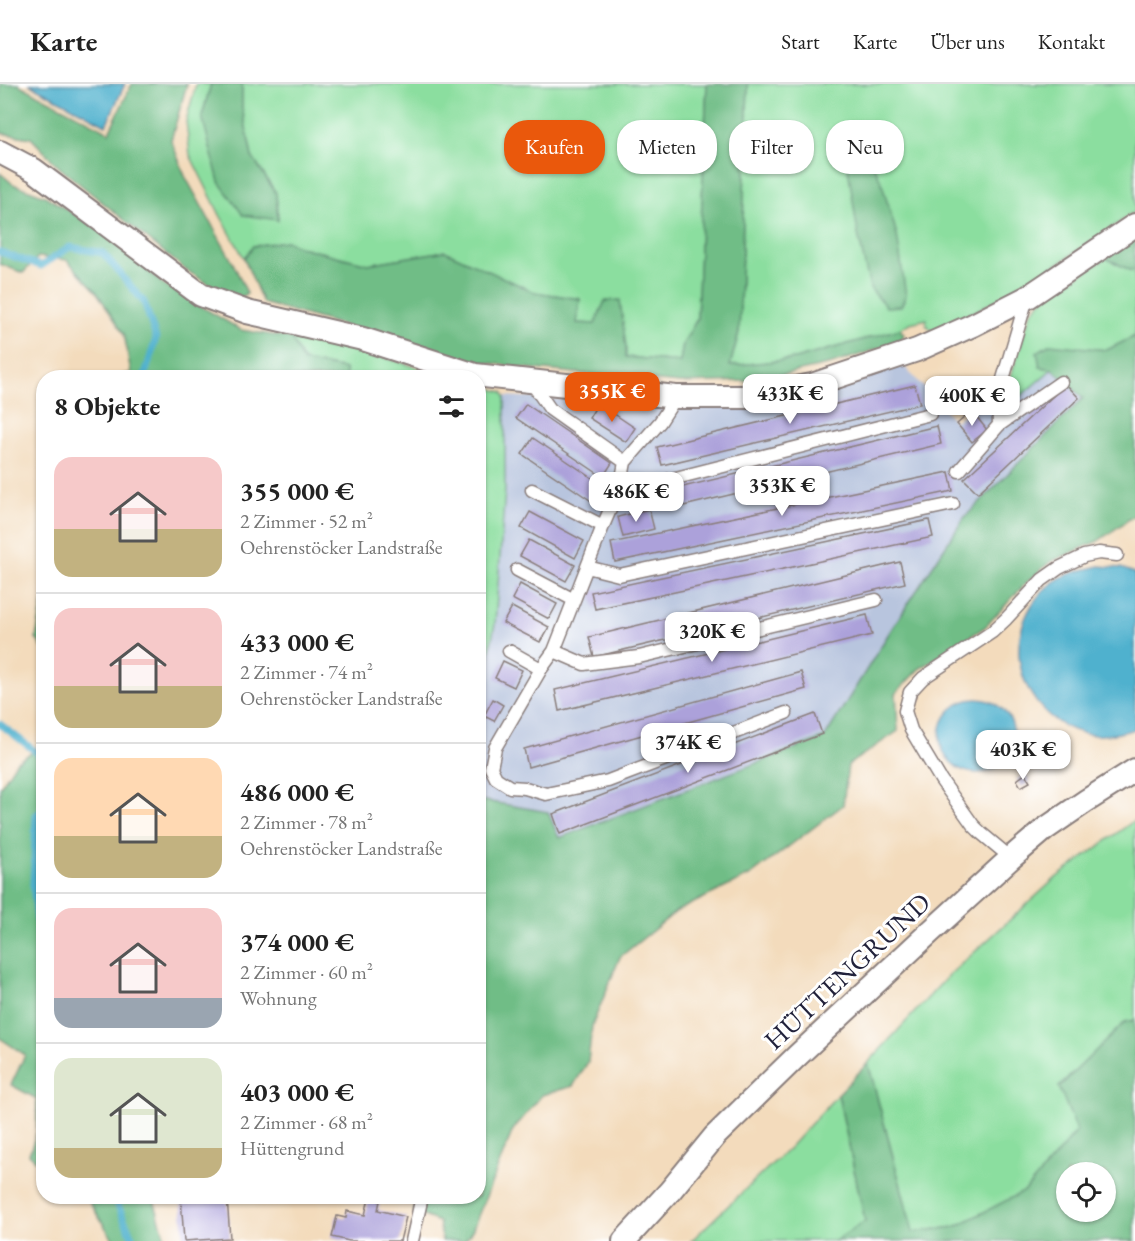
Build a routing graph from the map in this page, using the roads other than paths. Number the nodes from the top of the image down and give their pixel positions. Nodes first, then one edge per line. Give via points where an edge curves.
1 (0, 152) edge
2 (1135, 225) edge
3 (1028, 297) junction
4 (459, 370) edge
5 (486, 376) edge
6 (531, 382) junction
7 (1061, 382) dead end
8 (676, 397) junction
9 (930, 414) dead end
10 (999, 425) junction
11 (625, 462) junction
12 (959, 471) dead end
13 (621, 484) junction
14 (532, 490) dead end
15 (953, 504) dead end
16 (603, 526) junction
17 (1117, 555) dead end
18 (587, 567) junction
19 (517, 570) dead end
20 (574, 600) junction
21 (876, 600) dead end
22 (509, 651) dead end
23 (554, 651) junction
24 (541, 669) junction
25 (786, 712) dead end
26 (1135, 770) edge
27 (1011, 858) junction
28 (420, 1204) edge
29 (412, 1241) edge
30 (624, 1241) edge

1 - 4 street via 34,170 201,295 248,312 363,339
2 - 3 street
3 - 8 street via 917,350 812,385 750,397
3 - 10 lane via 998,396
5 - 6 street
6 - 8 street
6 - 11 lane via 550,409
7 - 10 lane
8 - 11 lane
9 - 13 lane via 652,484
10 - 12 lane
11 - 13 lane
13 - 16 lane
14 - 16 lane
15 - 18 lane via 619,575
16 - 18 lane
17 - 27 lane via 1084,556 1059,568 1042,580 992,632 923,678 910,692 905,711 929,760 973,825
18 - 20 lane
19 - 20 lane
20 - 23 lane
21 - 23 lane via 639,657 584,664
22 - 24 lane
23 - 24 lane
24 - 25 lane via 495,748 491,768 496,778 510,787 546,794 608,781
26 - 27 street, HÜTTENGRUND via 1045,829
27 - 30 street, HÜTTENGRUND via 715,1136
28 - 29 lane

